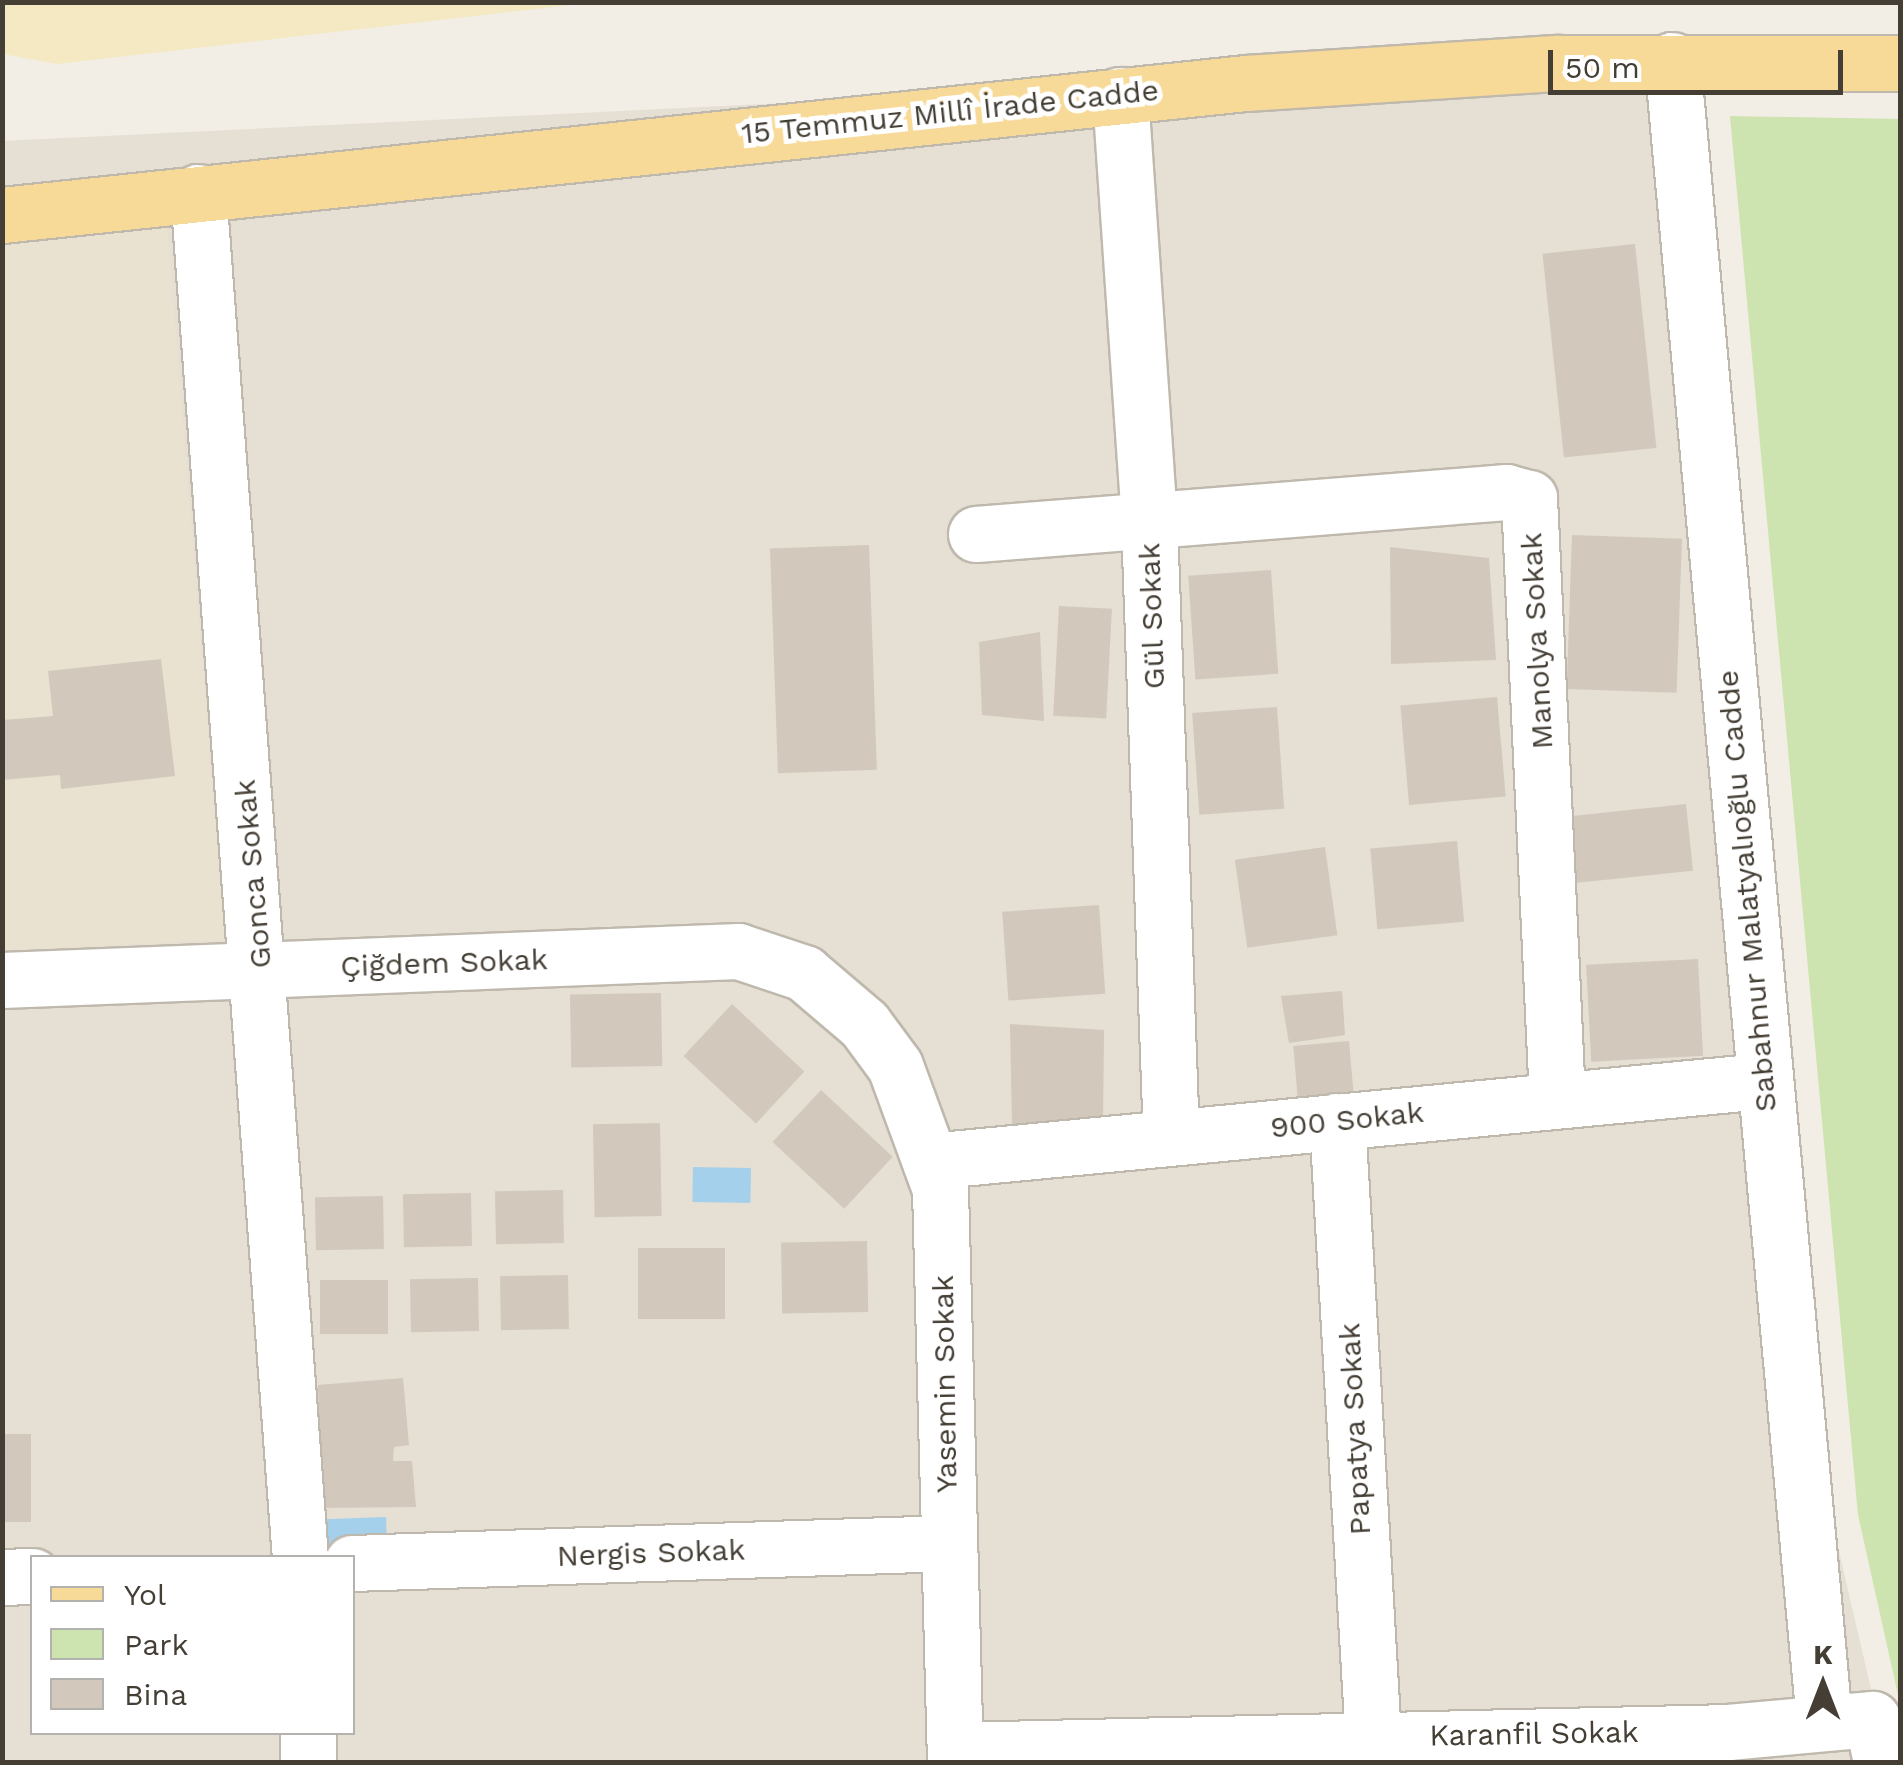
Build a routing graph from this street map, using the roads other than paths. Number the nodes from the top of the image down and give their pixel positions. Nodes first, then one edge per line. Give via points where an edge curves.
1 (1672, 60) junction
2 (1900, 63) edge
3 (1120, 95) junction
4 (198, 192) junction
5 (2, 215) edge
6 (1148, 524) junction
7 (976, 534) dead end
8 (261, 970) junction
9 (2, 980) edge
10 (864, 1024) joint
11 (1763, 1081) junction
12 (1557, 1099) junction
13 (1337, 1121) junction
14 (1172, 1138) junction
15 (930, 1161) junction
16 (949, 1543) junction
17 (300, 1555) edge
18 (355, 1563) edge
19 (30, 1576) edge
20 (2, 1577) edge
21 (308, 1735) edge
22 (1859, 1735) edge
23 (1373, 1737) junction
24 (1725, 1747) edge
25 (955, 1756) edge
26 (308, 1762) edge

1 - 2 main road, 15 Temmuz Millî İrade Cadde
1 - 3 main road, 15 Temmuz Millî İrade Cadde
1 - 11 street, Sabahnur Malatyalıoğlu Cadde
3 - 4 main road, 15 Temmuz Millî İrade Cadde
3 - 6 street, Gül Sokak
4 - 5 main road, 15 Temmuz Millî İrade Cadde
4 - 8 street, Gonca Sokak
6 - 7 street, Manolya Sokak
6 - 12 street, Manolya Sokak via 1506,492 1530,498
6 - 14 street, Gül Sokak
8 - 9 street, Çiğdem Sokak
8 - 10 street, Çiğdem Sokak via 738,951 804,973
8 - 17 street, Gonca Sokak
10 - 15 street, Yasemin Sokak via 895,1066
11 - 12 street, 900 Sokak
11 - 22 street, Sabahnur Malatyalıoğlu Cadde
12 - 13 street, 900 Sokak
13 - 14 street, 900 Sokak
13 - 23 street, Papatya Sokak
14 - 15 street, 900 Sokak
15 - 16 street, Yasemin Sokak via 940,1189
16 - 18 street, Nergis Sokak
16 - 25 street, Yasemin Sokak
19 - 20 street
21 - 26 street
22 - 24 street, Karanfil Sokak
23 - 24 street, Karanfil Sokak
23 - 25 street, Karanfil Sokak

